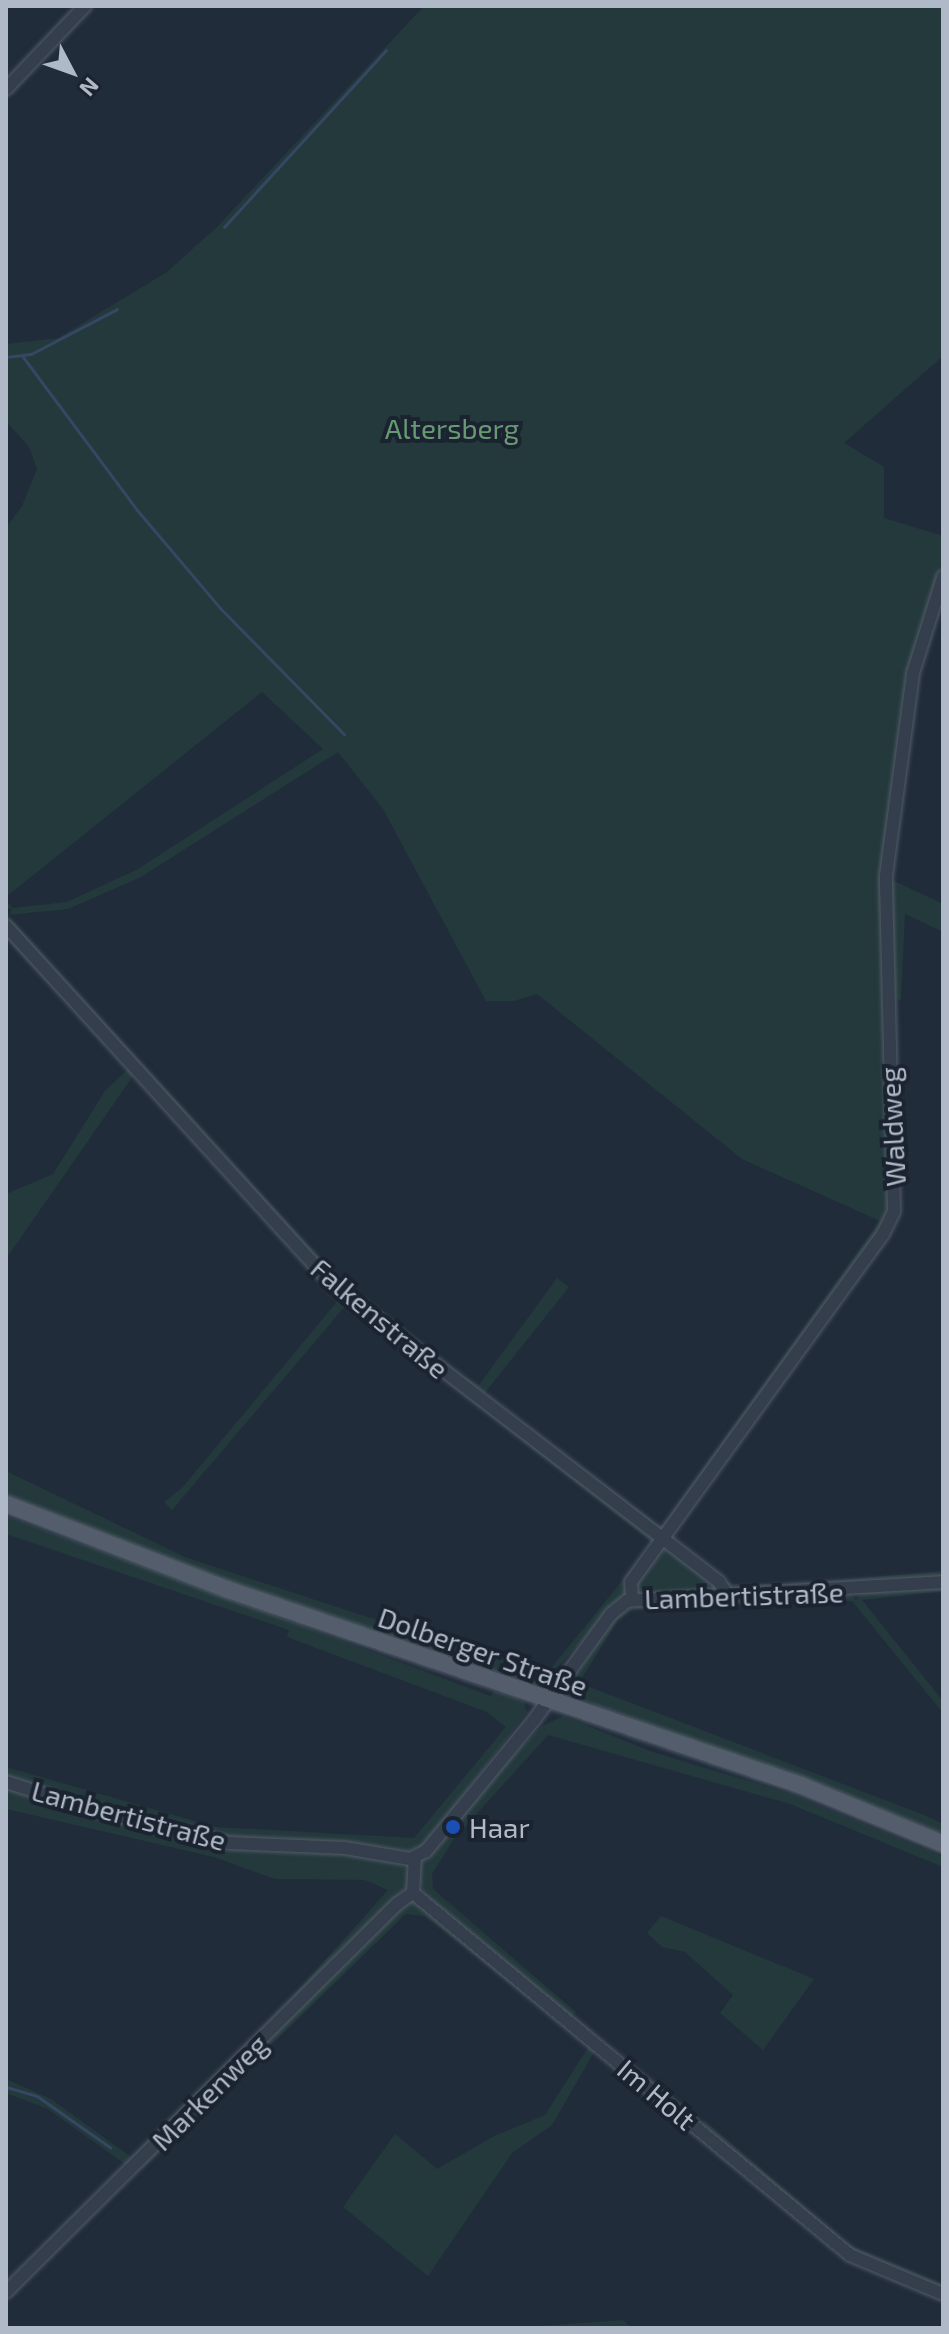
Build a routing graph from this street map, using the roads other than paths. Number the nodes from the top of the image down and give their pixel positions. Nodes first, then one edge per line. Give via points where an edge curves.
1 (85, 6) edge
2 (6, 89) edge
3 (943, 577) edge
4 (6, 926) edge
5 (6, 1504) edge
6 (661, 1539) junction
7 (943, 1582) edge
8 (728, 1596) junction
9 (632, 1599) junction
10 (548, 1701) junction
11 (6, 1782) edge
12 (943, 1844) edge
13 (415, 1858) junction
14 (413, 1893) junction
15 (6, 2292) edge
16 (943, 2294) edge

1 - 2 street
3 - 6 street, Waldweg via 913,673 886,876 894,1211 883,1234
4 - 6 street, Falkenstraße via 335,1287
5 - 10 main road, Dolberger Straße via 226,1589
6 - 8 street, Falkenstraße via 719,1582
6 - 9 street, Waldweg via 631,1582
7 - 8 street, Lambertistraße
8 - 9 street, Lambertistraße
9 - 10 street, Lambertistraße via 611,1614
10 - 12 main road, Dolberger Straße via 800,1785
10 - 13 street, Lambertistraße
11 - 13 street, Lambertistraße via 230,1843
13 - 14 street
14 - 15 street, Markenweg
14 - 16 street, Im Holt via 850,2255

